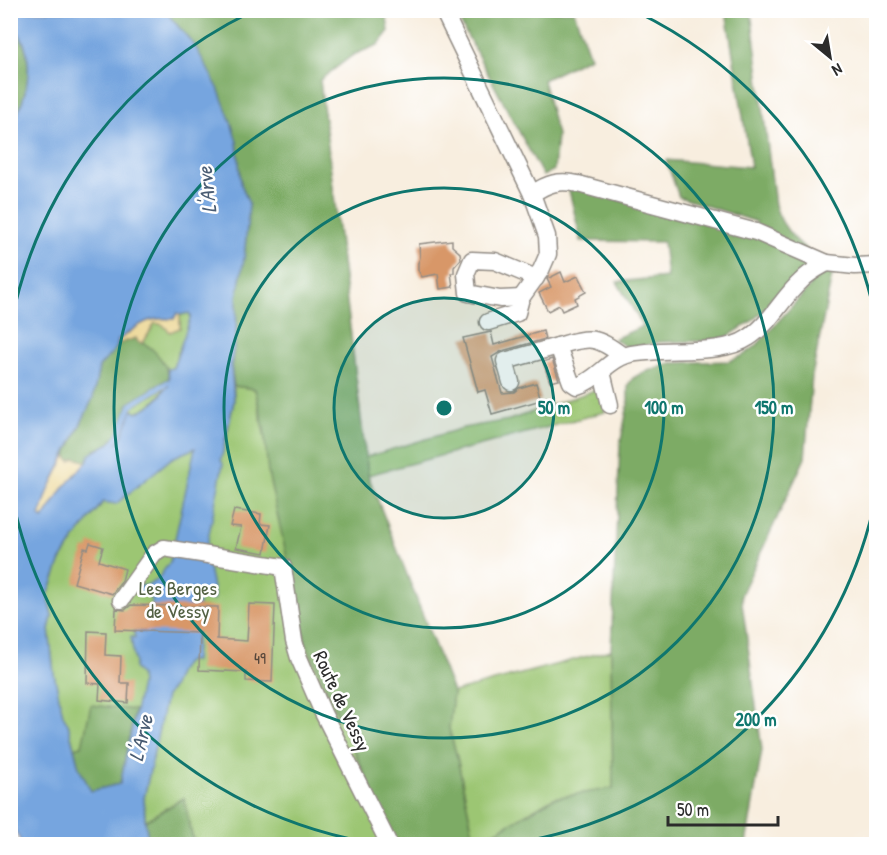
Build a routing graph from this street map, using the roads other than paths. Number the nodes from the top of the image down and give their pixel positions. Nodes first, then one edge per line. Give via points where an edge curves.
1 (442, 10) edge
2 (532, 194) junction
3 (827, 263) junction
4 (876, 265) edge
5 (536, 278) junction
6 (521, 298) junction
7 (488, 322) dead end
8 (558, 346) junction
9 (622, 356) junction
10 (602, 372) junction
11 (511, 382) dead end
12 (610, 405) dead end
13 (121, 600) dead end
14 (389, 844) edge

1 - 2 street
2 - 3 street via 553,182 578,184 756,232
2 - 5 street via 548,246 546,262
3 - 4 street
3 - 9 street via 801,280 761,328 740,343
5 - 6 street
5 - 6 street via 495,261 472,260 466,274 468,293
6 - 7 street via 517,313
8 - 9 street via 580,339 592,340 606,343
8 - 10 street via 574,386
8 - 11 street via 505,361
9 - 10 street
10 - 12 street
13 - 14 street, Route de Vessy via 161,549 283,567 299,658

